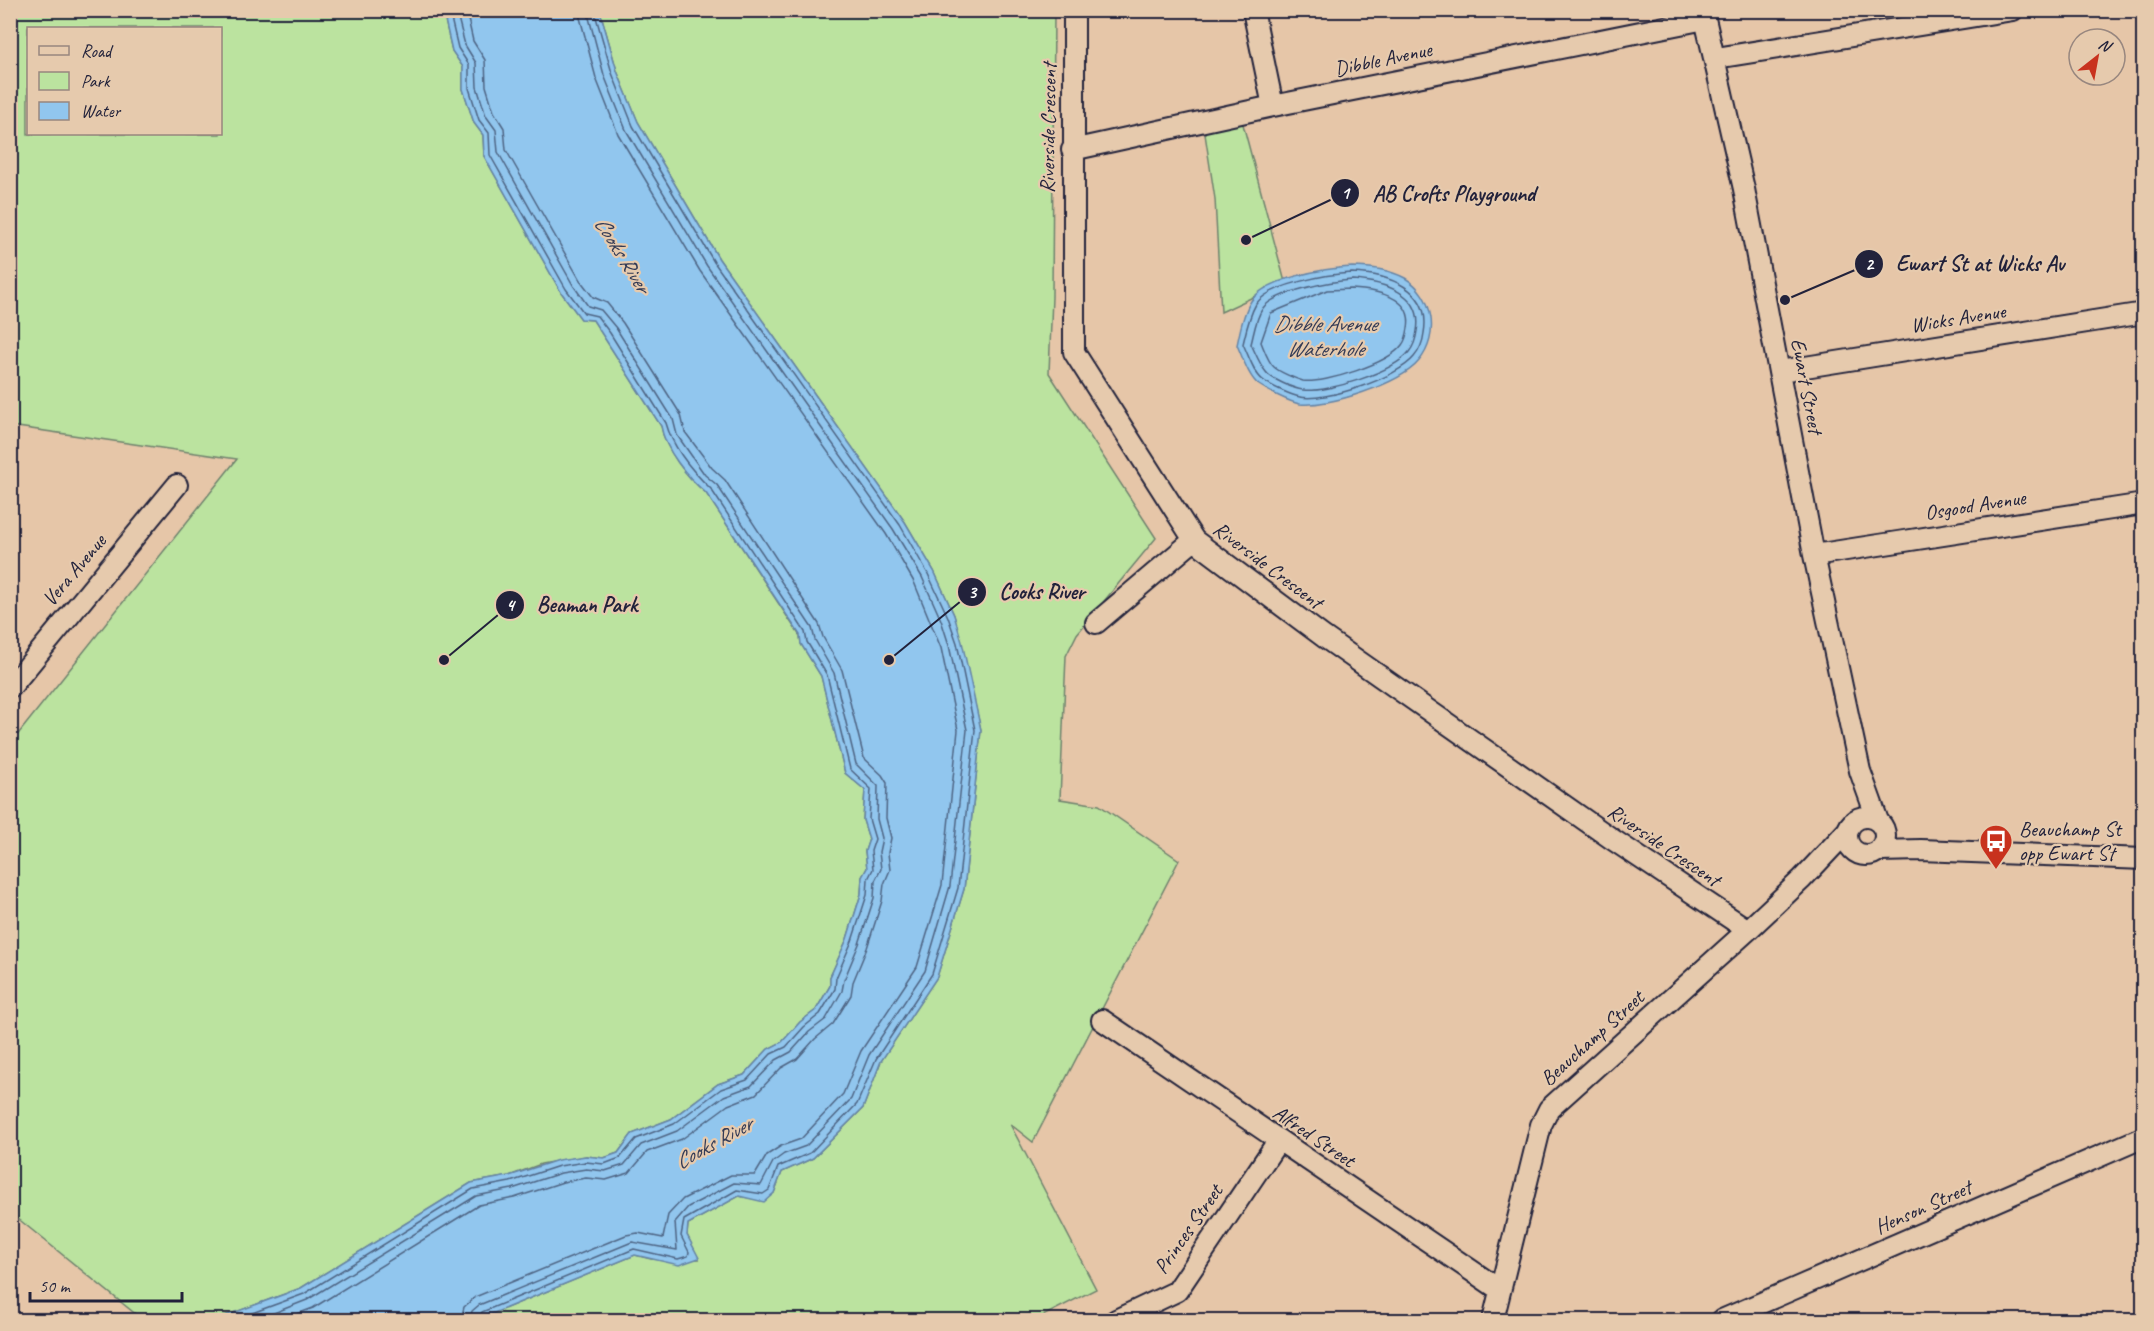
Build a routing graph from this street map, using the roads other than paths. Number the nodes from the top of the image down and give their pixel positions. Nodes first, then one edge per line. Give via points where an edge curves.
1 (1074, 10) edge
2 (1253, 10) edge
3 (2013, 10) edge
4 (1704, 15) edge
5 (1716, 58) junction
6 (1273, 106) junction
7 (1072, 150) junction
8 (2144, 313) edge
9 (1780, 371) junction
10 (177, 485) dead end
11 (2144, 504) edge
12 (1194, 540) junction
13 (1814, 555) junction
14 (1096, 623) dead end
15 (10, 688) edge
16 (1860, 771) junction
17 (1853, 824) junction
18 (1881, 835) junction
19 (1855, 851) junction
20 (2144, 859) edge
21 (1802, 879) junction
22 (1748, 930) junction
23 (1102, 1020) dead end
24 (2144, 1137) edge
25 (1278, 1141) junction
26 (1500, 1290) junction
27 (1116, 1320) edge
28 (1493, 1320) edge
29 (1722, 1320) edge

1 - 7 street, Riverside Crescent
2 - 6 street
3 - 5 street
4 - 5 street, Ewart Street
4 - 6 street, Dibble Avenue
5 - 9 street, Ewart Street
6 - 7 street, Dibble Avenue
7 - 12 street, Riverside Crescent via 1074,352
8 - 9 street, Wicks Avenue
9 - 13 street, Ewart Street
10 - 15 street, Vera Avenue
11 - 13 street, Osgood Avenue
12 - 14 street
12 - 22 street, Riverside Crescent via 1324,637
13 - 16 street, Ewart Street
16 - 17 street, Ewart Street
16 - 18 street, Ewart Street
17 - 18 street via 1868,817
17 - 19 street via 1848,842
17 - 21 street, Beauchamp Street
18 - 19 street via 1867,855
18 - 20 street via 1921,850
19 - 21 street, Beauchamp Street
21 - 22 street, Beauchamp Street
22 - 26 street, Beauchamp Street via 1549,1108 1541,1125
23 - 25 street, Alfred Street
24 - 29 street, Henson Street
25 - 26 street, Alfred Street
25 - 27 street, Princes Street via 1177,1291
26 - 28 street, Beauchamp Street

